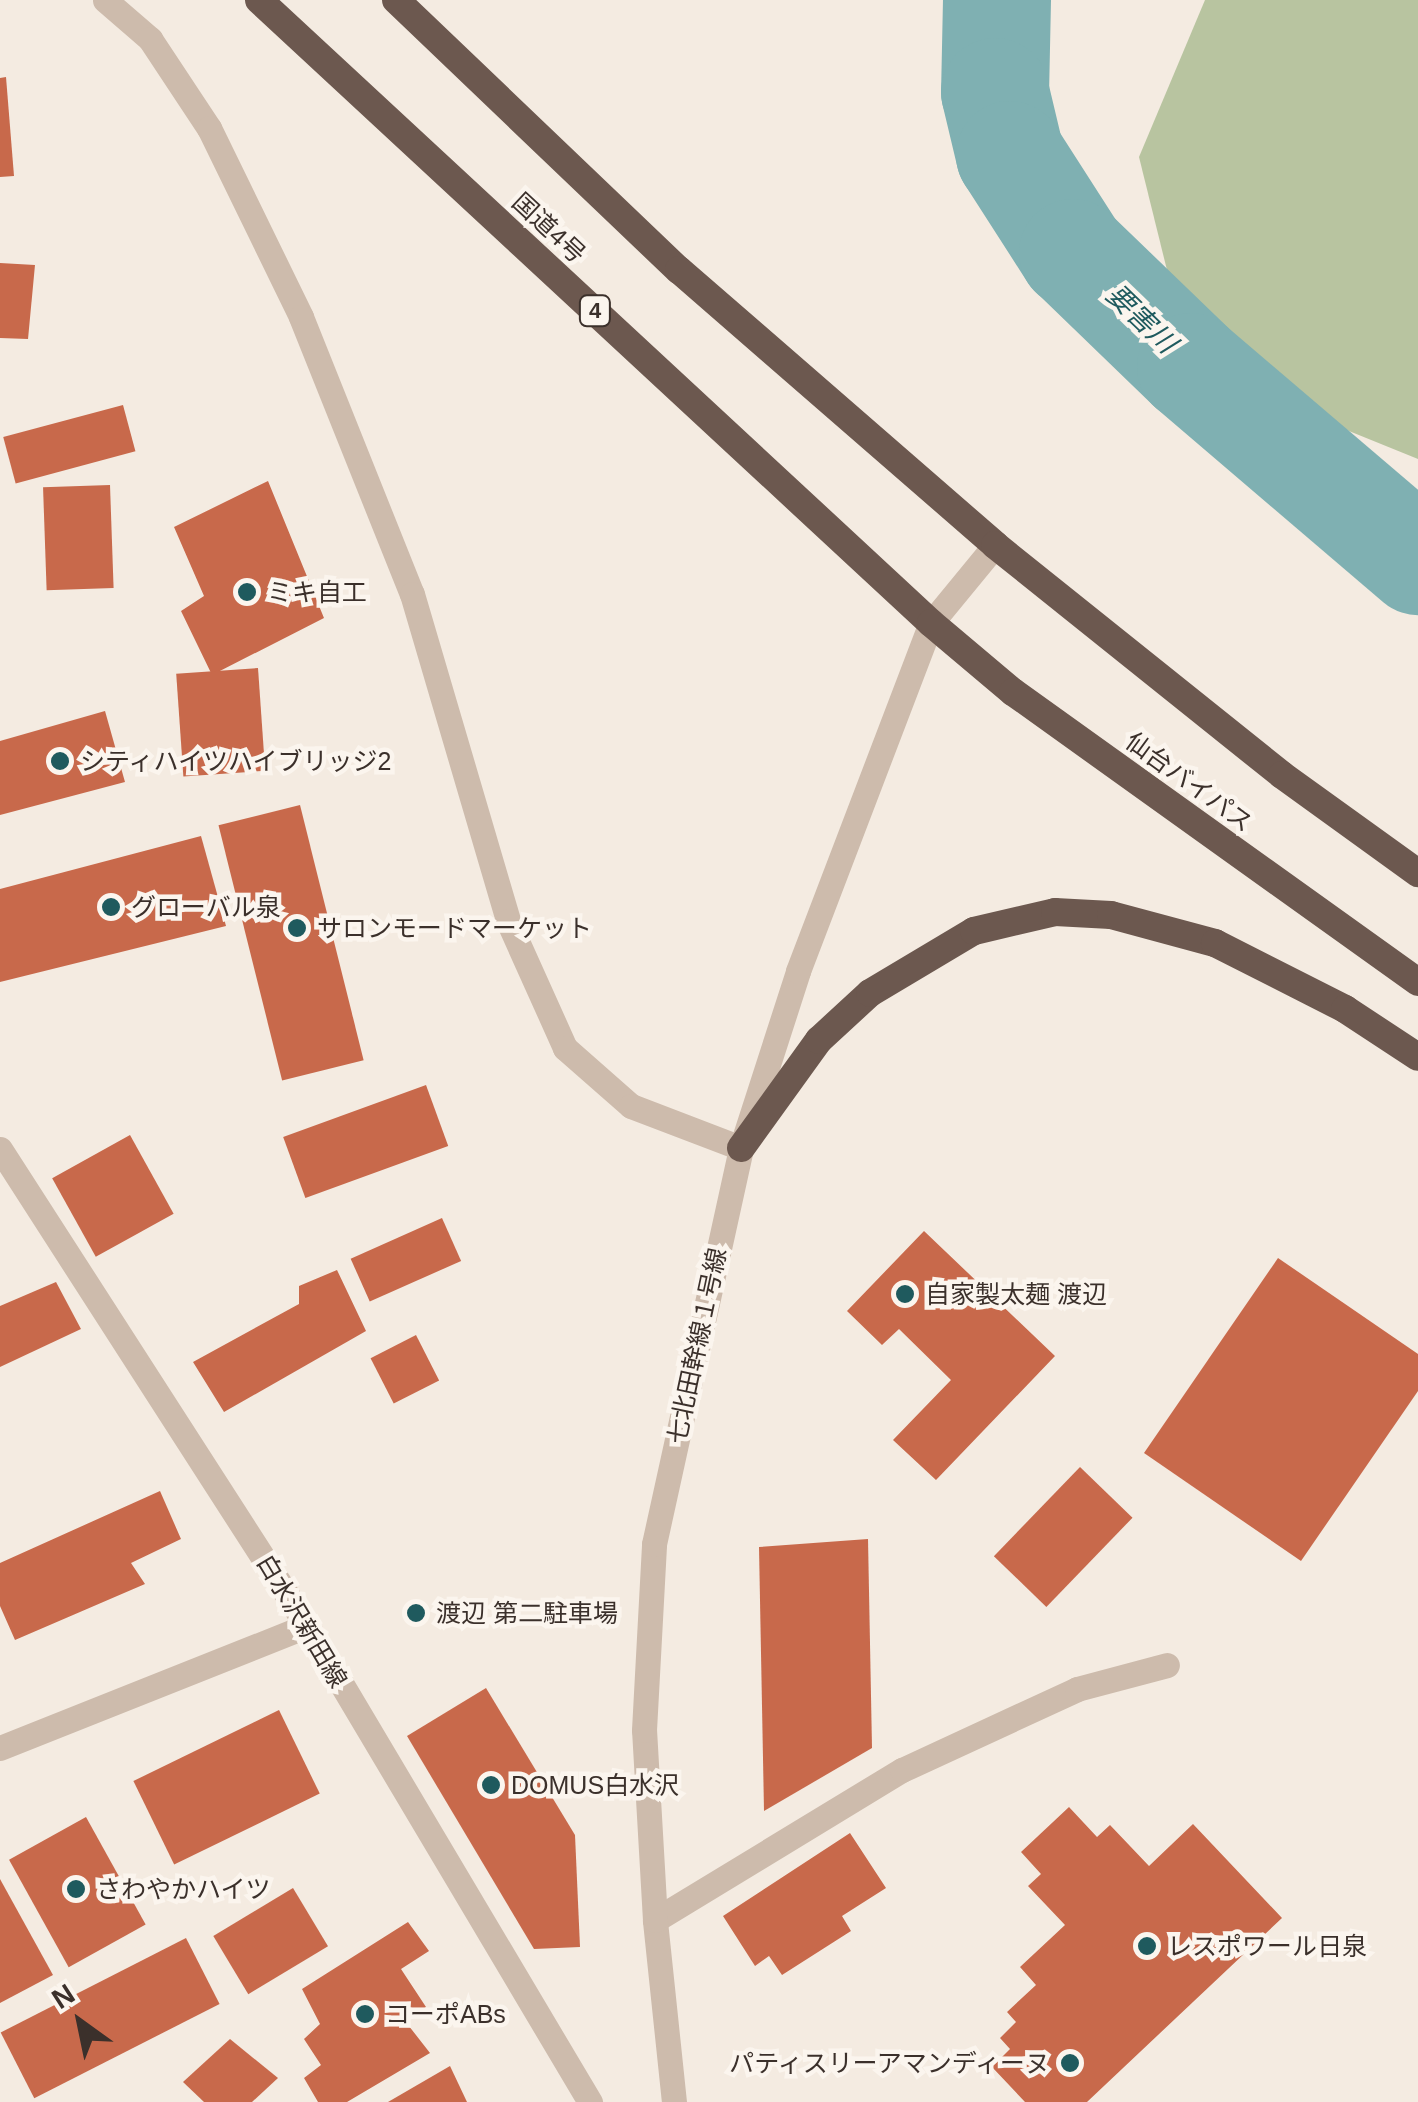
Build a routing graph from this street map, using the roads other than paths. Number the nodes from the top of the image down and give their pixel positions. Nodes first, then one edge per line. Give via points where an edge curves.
1 (105, 0) edge
2 (259, 0) edge
3 (396, 0) edge
4 (995, 544) junction
5 (931, 623) junction
6 (1418, 873) edge
7 (1418, 982) edge
8 (1418, 1057) edge
9 (741, 1148) junction
10 (0, 1149) edge
11 (307, 1626) junction
12 (1167, 1665) dead end
13 (0, 1748) edge
14 (655, 1920) junction
15 (590, 2102) edge
16 (674, 2102) edge

1 - 9 street via 150,39 209,128 301,317 412,594 508,921 565,1048 632,1106
2 - 5 highway, 国道4号 / 4
3 - 4 highway via 679,270
4 - 5 street, 七北田幹線１号線
4 - 6 highway via 1282,774
5 - 7 highway, 仙台バイパス / 4 via 1013,692
5 - 9 street, 七北田幹線１号線 via 798,971
8 - 9 highway via 1345,1010 1216,943 1111,915 1056,912 974,931 870,992 819,1040
9 - 14 street, 七北田幹線１号線 via 654,1544 644,1730
10 - 11 street, 白水沢新田線
11 - 13 street
11 - 15 street, 白水沢新田線
12 - 14 street via 1077,1689 902,1770
14 - 16 street, 七北田幹線１号線

